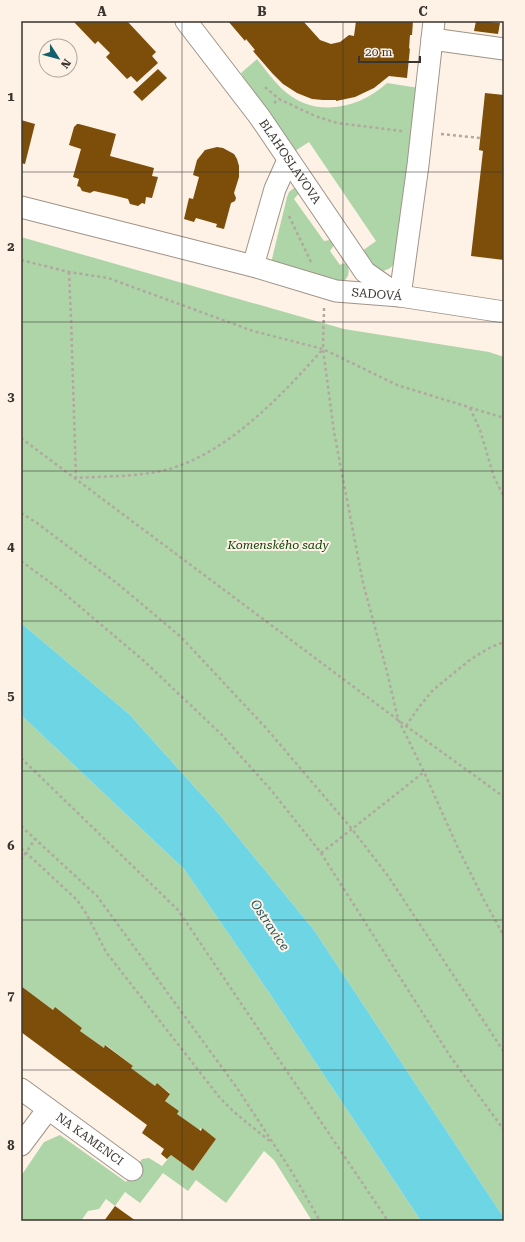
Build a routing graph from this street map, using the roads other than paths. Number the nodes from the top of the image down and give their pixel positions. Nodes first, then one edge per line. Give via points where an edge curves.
1 (186, 21) edge
2 (433, 30) edge
3 (504, 49) edge
4 (288, 160) junction
5 (21, 207) edge
6 (253, 266) junction
7 (400, 296) junction
8 (504, 312) edge
9 (21, 1089) edge
10 (48, 1109) junction
11 (21, 1146) edge
12 (132, 1170) dead end

1 - 4 street, BLAHOSLAVOVA via 259,116
2 - 3 street
2 - 7 street
4 - 6 street via 275,189
4 - 7 street, BLAHOSLAVOVA via 365,272
5 - 6 street, SADOVÁ
6 - 7 street, SADOVÁ via 336,291
7 - 8 street, SADOVÁ
9 - 10 street, NA KAMENCI
10 - 11 street, NA KAMENCI
10 - 12 street, NA KAMENCI

